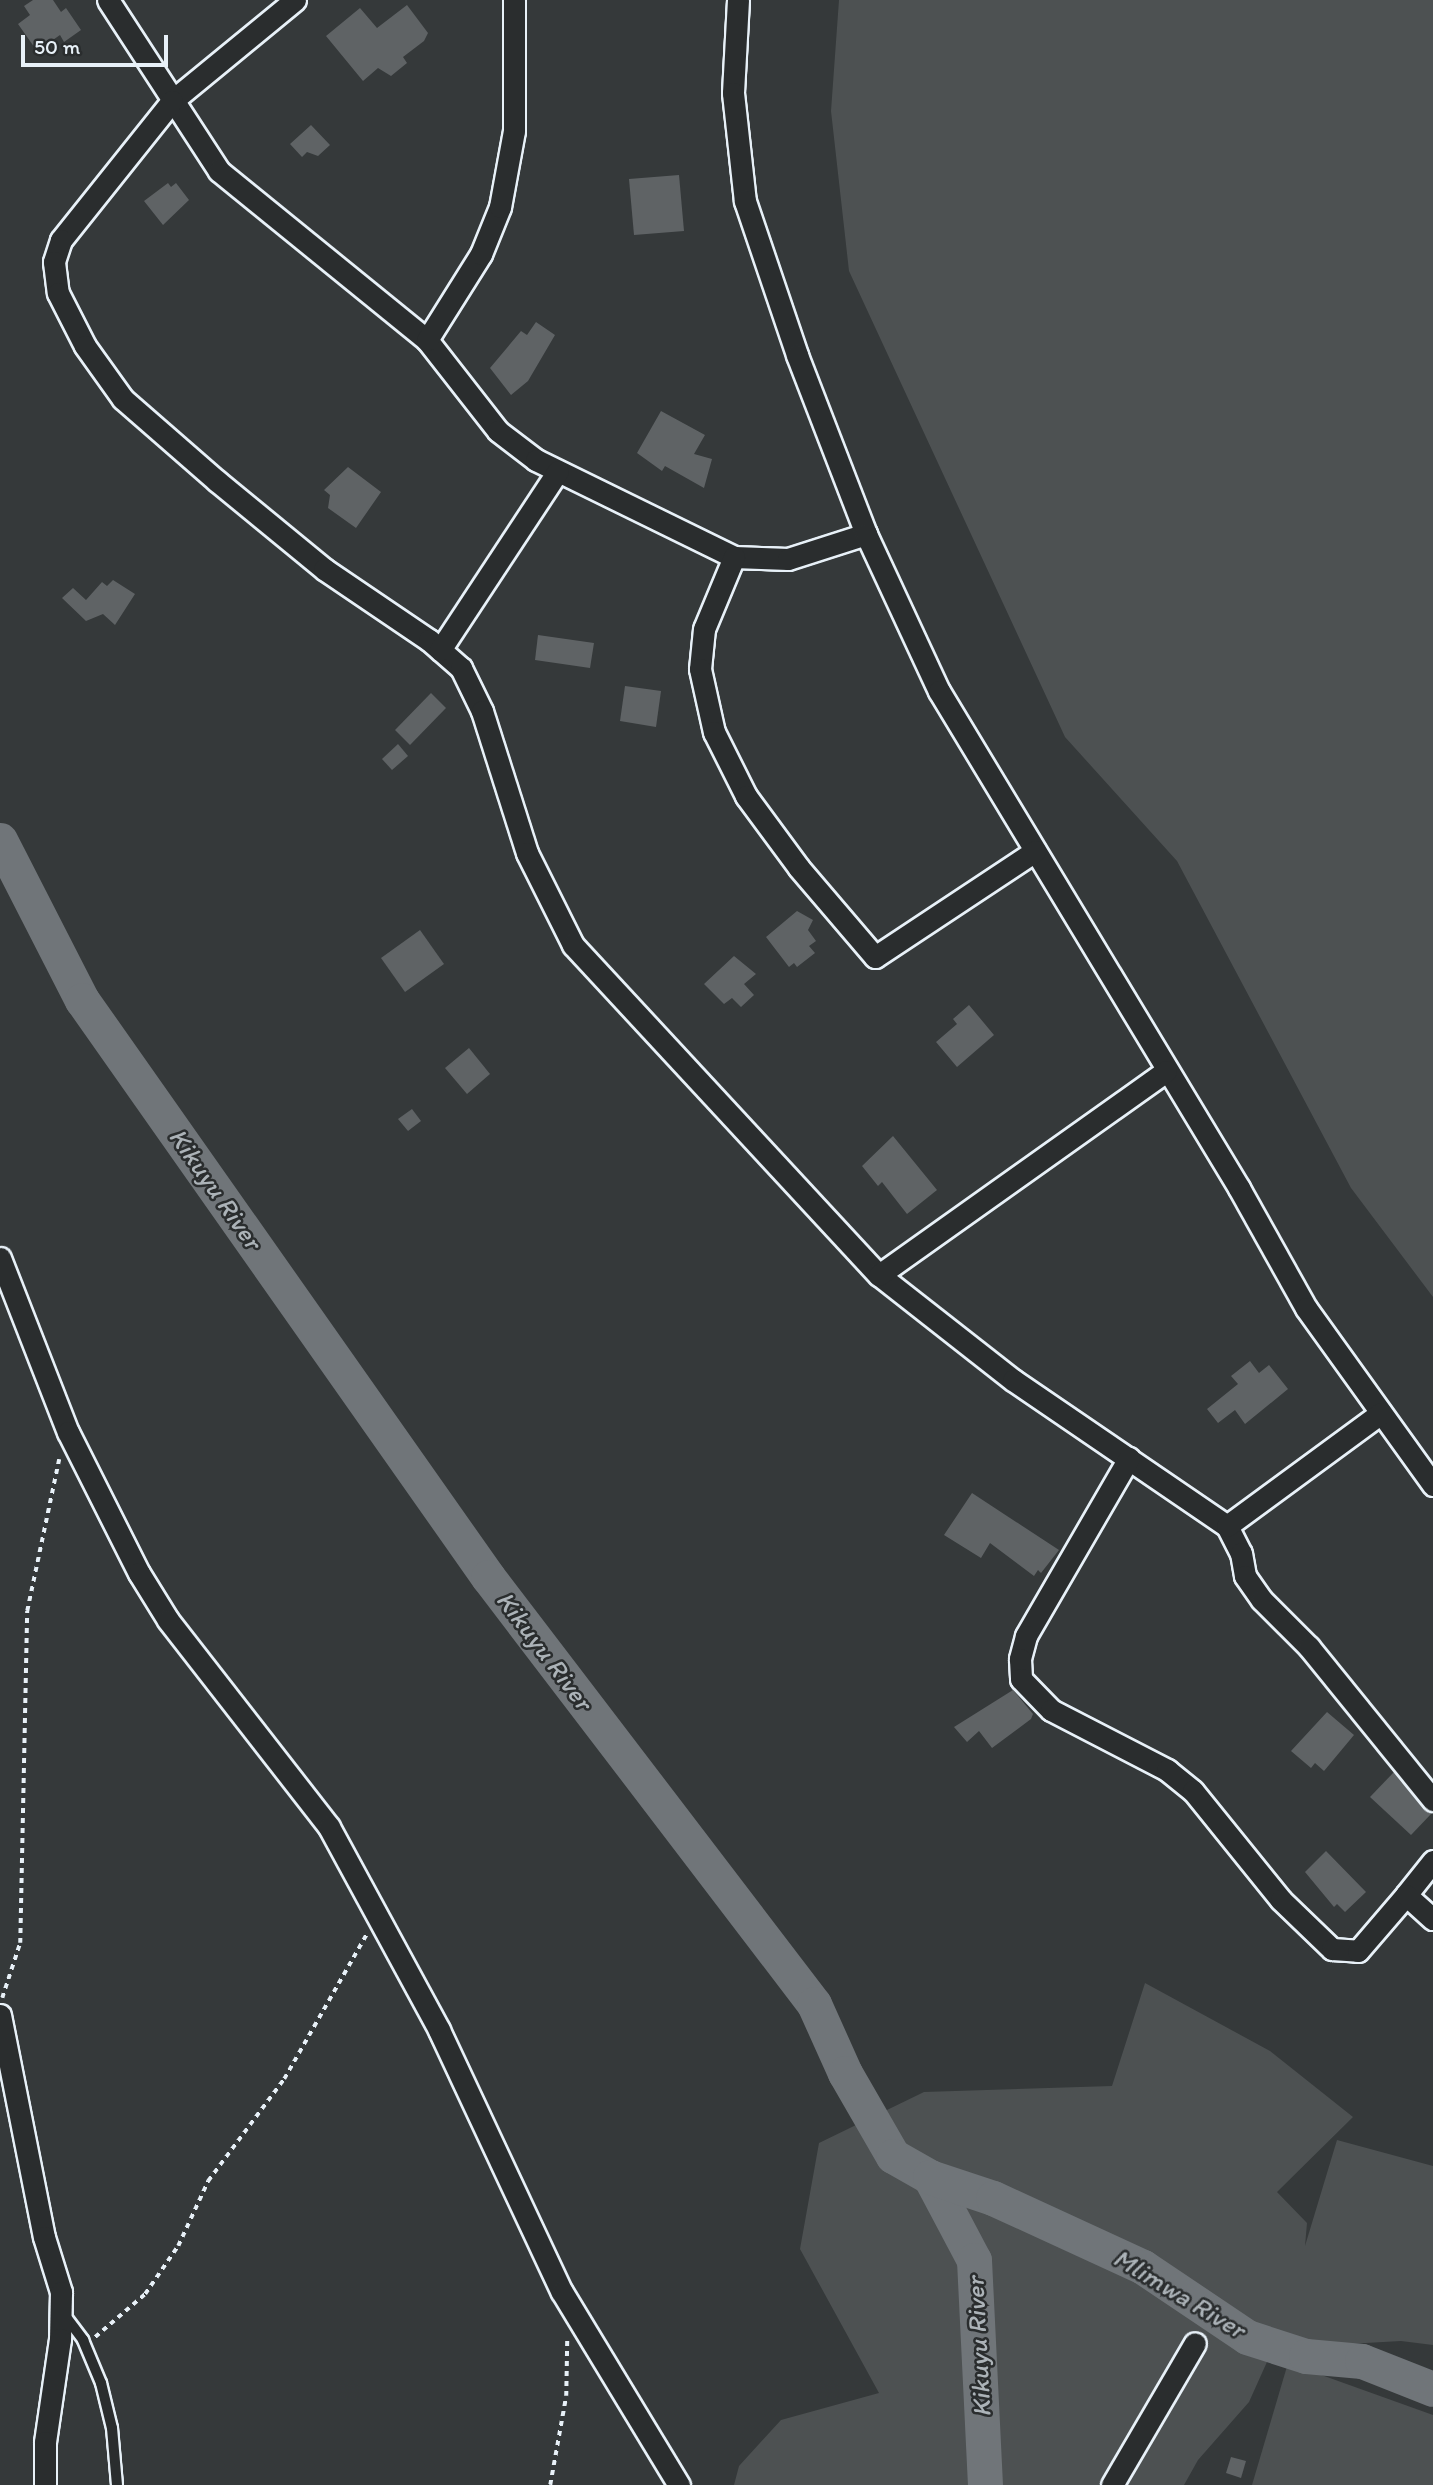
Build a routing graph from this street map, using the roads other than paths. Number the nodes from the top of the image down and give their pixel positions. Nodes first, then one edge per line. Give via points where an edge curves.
1 (108, 0) edge
2 (295, 0) edge
3 (514, 0) edge
4 (738, 0) edge
5 (172, 101) junction
6 (427, 340) junction
7 (558, 471) junction
8 (866, 534) junction
9 (733, 557) junction
10 (440, 650) junction
11 (1035, 851) junction
12 (1166, 1071) junction
13 (0, 1258) edge
14 (879, 1275) junction
15 (1381, 1413) junction
16 (1129, 1458) junction
17 (1433, 1485) edge
18 (1227, 1526) junction
19 (1433, 1800) edge
20 (1433, 1861) edge
21 (1406, 1895) junction
22 (1433, 1919) edge
23 (0, 2015) edge
24 (61, 2311) junction
25 (1195, 2343) dead end
26 (45, 2485) edge
27 (117, 2485) edge
28 (679, 2485) edge
29 (1112, 2485) edge

1 - 5 street
2 - 5 street
3 - 6 street via 514,131 500,207 481,254
4 - 8 street via 733,93 745,201 797,355
5 - 6 street via 219,171
5 - 10 street via 61,240 54,262 58,293 68,315 123,399 324,569
6 - 7 street via 498,431
7 - 9 street
7 - 10 street
8 - 9 street via 788,559
8 - 11 street via 939,691
9 - 11 street via 704,629 700,669 714,732 746,796 799,868 875,957
10 - 14 street via 461,668 482,710 527,853 573,945
11 - 12 street
12 - 14 street
12 - 15 street via 1306,1308
13 - 28 street via 68,1432 139,1573 168,1620 328,1828 439,2031 562,2292
14 - 16 street via 1013,1380
15 - 17 street
15 - 18 street
16 - 18 street
16 - 21 street via 1026,1636 1021,1679 1051,1710 1167,1770 1193,1791 1281,1900 1332,1949 1358,1951
18 - 19 street via 1241,1553 1245,1576 1262,1600 1308,1647
20 - 21 street
21 - 22 street
23 - 24 street
24 - 26 street via 45,2442
24 - 27 lane via 85,2344 107,2406
25 - 29 street

